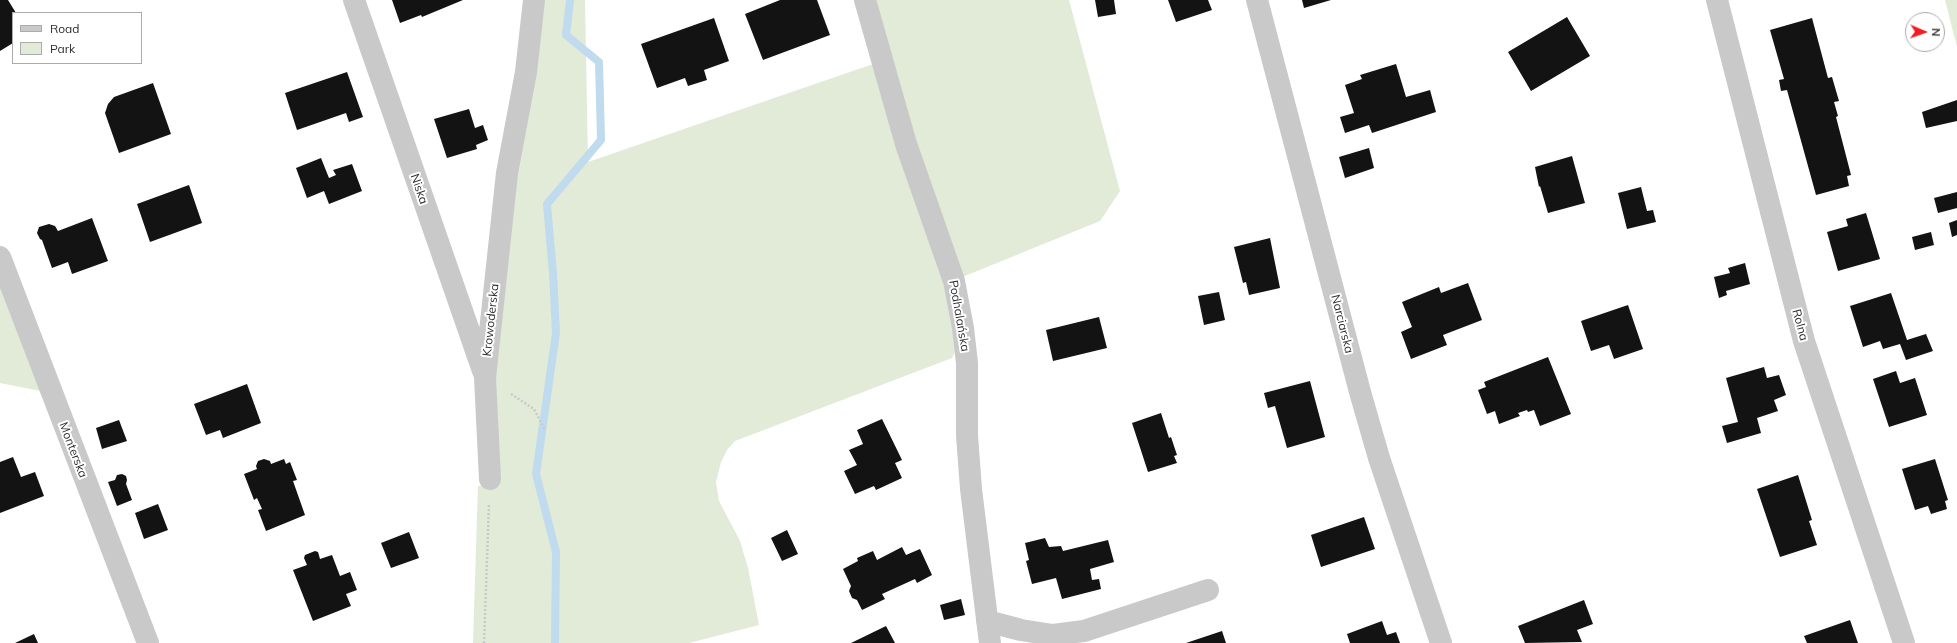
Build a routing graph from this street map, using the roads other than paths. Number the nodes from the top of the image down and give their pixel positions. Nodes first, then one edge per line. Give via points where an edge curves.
1 (354, 0) edge
2 (534, 0) edge
3 (865, 0) edge
4 (1257, 0) edge
5 (1717, 0) edge
6 (0, 257) edge
7 (485, 378) junction
8 (490, 479) road end
9 (1208, 590) dead end
10 (987, 621) junction
11 (148, 643) edge
12 (990, 643) edge
13 (1441, 643) edge
14 (1904, 643) edge

1 - 7 street, Niska
2 - 7 street, Krowoderska via 526,72 507,173
3 - 10 street, Podhalańska via 906,144 954,281 967,363 966,435
4 - 13 street, Narciarska via 1360,392 1379,458
5 - 14 street, Rolna via 1804,341
6 - 11 street, Monterska
7 - 8 street, Krowoderska
9 - 10 street via 1084,631 1053,635
10 - 12 street, Podhalańska

